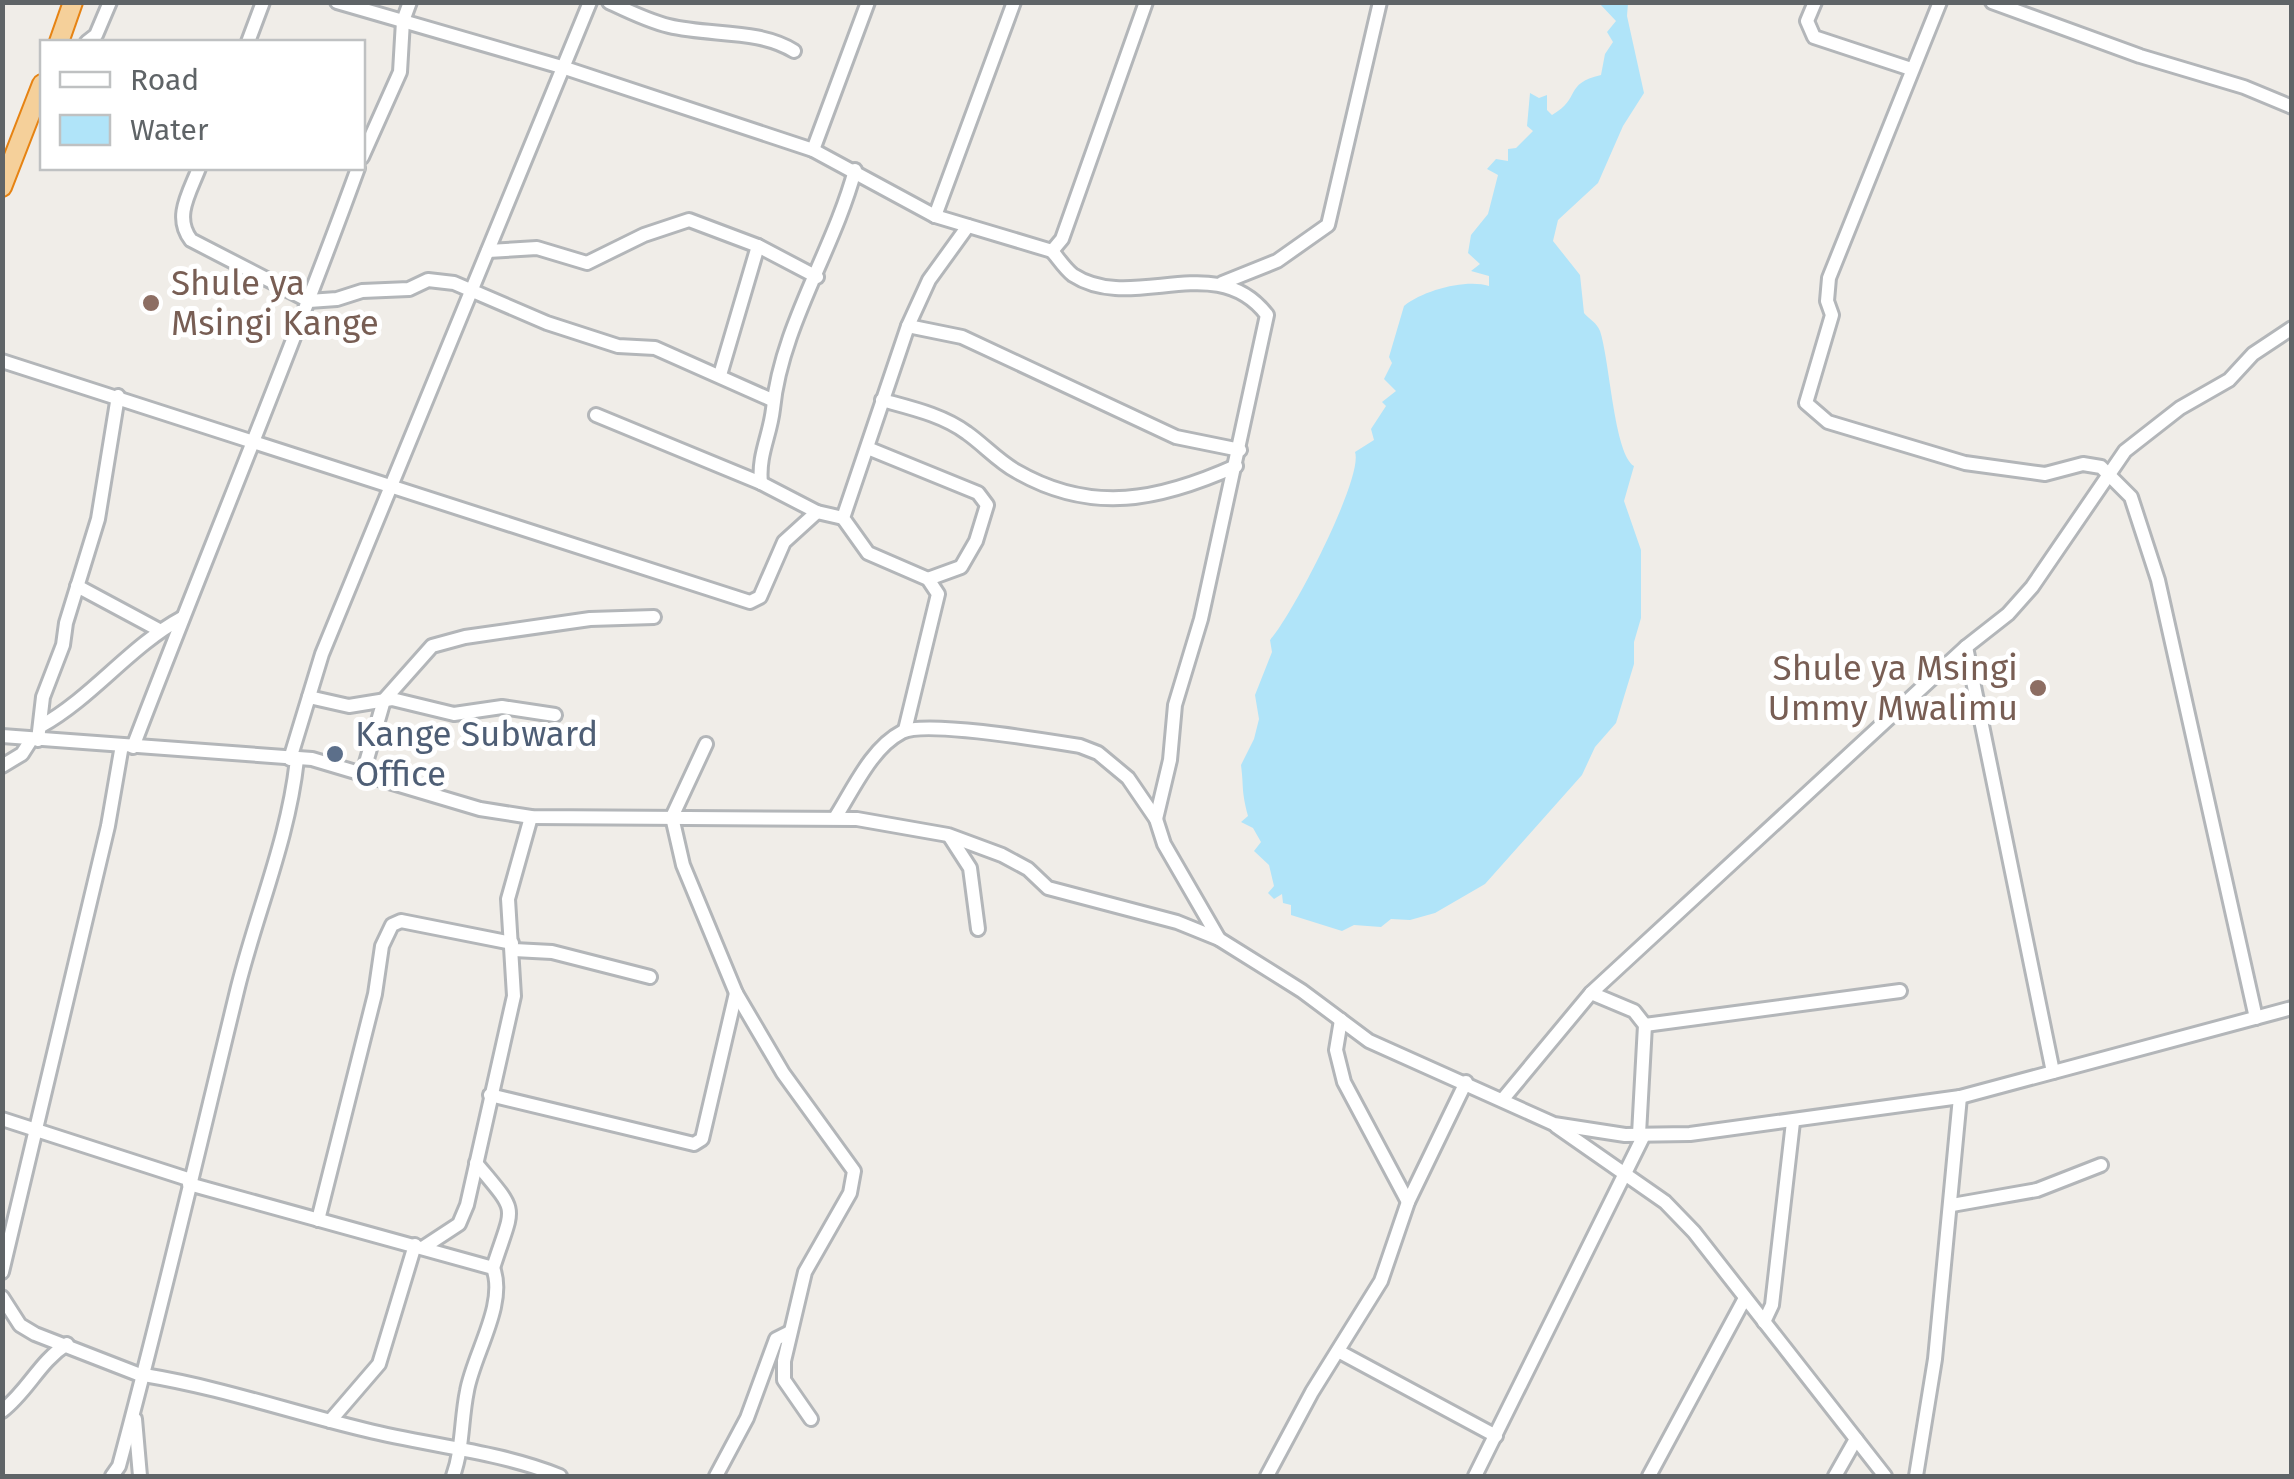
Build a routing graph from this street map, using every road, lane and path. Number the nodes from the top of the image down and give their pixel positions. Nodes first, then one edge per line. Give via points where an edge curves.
1 (73, 2) edge
2 (110, 2) edge
3 (263, 2) edge
4 (337, 2) edge
5 (392, 2) edge
6 (410, 2) edge
7 (590, 2) edge
8 (609, 2) edge
9 (868, 2) edge
10 (1014, 2) edge
11 (1146, 2) edge
12 (1380, 2) edge
13 (1815, 2) edge
14 (1940, 2) edge
15 (1992, 2) edge
16 (404, 20) junction
17 (59, 40) edge
18 (90, 40) edge
19 (249, 40) edge
20 (794, 51) dead end
21 (565, 68) junction
22 (1911, 70) junction
23 (40, 89) edge
24 (2292, 107) edge
25 (365, 150) edge
26 (813, 150) junction
27 (197, 170) edge
28 (357, 170) edge
29 (855, 170) junction
30 (2, 187) edge
31 (934, 216) junction
32 (968, 226) junction
33 (758, 246) junction
34 (1052, 250) junction
35 (488, 251) junction
36 (817, 277) junction
37 (1222, 283) junction
38 (471, 288) junction
39 (309, 301) junction
40 (908, 326) junction
41 (2292, 328) edge
42 (2, 361) edge
43 (720, 375) junction
44 (118, 396) junction
45 (772, 400) junction
46 (882, 400) junction
47 (596, 415) dead end
48 (252, 440) junction
49 (870, 449) junction
50 (1240, 450) junction
51 (1236, 466) junction
52 (2109, 474) junction
53 (761, 483) junction
54 (392, 486) junction
55 (817, 512) junction
56 (843, 518) junction
57 (928, 579) junction
58 (77, 586) junction
59 (182, 618) junction
60 (654, 618) dead end
61 (159, 630) junction
62 (1966, 647) junction
63 (309, 697) junction
64 (384, 700) junction
65 (554, 715) dead end
66 (905, 730) junction
67 (2, 736) edge
68 (37, 736) junction
69 (706, 744) dead end
70 (127, 746) junction
71 (294, 759) junction
72 (2, 766) edge
73 (363, 773) junction
74 (531, 817) junction
75 (672, 817) junction
76 (835, 818) junction
77 (1156, 819) junction
78 (948, 835) junction
79 (978, 929) dead end
80 (1219, 939) junction
81 (513, 947) junction
82 (650, 976) dead end
83 (1900, 990) dead end
84 (736, 993) junction
85 (1591, 993) junction
86 (2292, 1008) edge
87 (2256, 1018) junction
88 (1341, 1020) junction
89 (1645, 1026) junction
90 (2054, 1072) junction
91 (1466, 1082) junction
92 (490, 1095) junction
93 (1960, 1097) junction
94 (1503, 1099) junction
95 (2, 1119) edge
96 (1793, 1122) junction
97 (1554, 1124) junction
98 (34, 1130) junction
99 (1644, 1135) junction
100 (476, 1164) junction
101 (2101, 1165) dead end
102 (1626, 1172) junction
103 (190, 1182) junction
104 (1408, 1202) junction
105 (1952, 1204) junction
106 (318, 1220) junction
107 (420, 1246) junction
108 (493, 1268) junction
109 (2, 1272) edge
110 (2, 1297) edge
111 (1745, 1298) junction
112 (1764, 1322) junction
113 (790, 1332) junction
114 (67, 1344) junction
115 (1338, 1351) junction
116 (143, 1376) junction
117 (2, 1411) edge
118 (134, 1411) junction
119 (811, 1419) dead end
120 (330, 1421) junction
121 (1496, 1436) junction
122 (1856, 1439) junction
123 (460, 1450) junction
124 (116, 1473) edge
125 (140, 1476) edge
126 (453, 1476) edge
127 (560, 1476) edge
128 (716, 1476) edge
129 (1267, 1476) edge
130 (1476, 1476) edge
131 (1649, 1476) edge
132 (1835, 1476) edge
133 (1885, 1476) edge
134 (1916, 1476) edge

1 - 17 highway
2 - 18 street
3 - 19 street
4 - 16 street
5 - 16 street
6 - 16 street
7 - 21 street
8 - 20 street via 668,26 771,38
9 - 26 street
10 - 31 street
11 - 34 street via 1062,238
12 - 37 street via 1328,226 1277,261
13 - 22 street via 1807,22 1814,38
14 - 22 street
15 - 24 street
16 - 21 street
16 - 25 street via 400,72
21 - 26 street
21 - 35 street
22 - 52 street via 1830,278 1832,315 1806,403 1828,422 1965,463 2045,474 2083,464
23 - 30 highway
26 - 29 street
27 - 39 street via 182,214 191,240
28 - 39 street
29 - 31 street
29 - 36 street
31 - 32 street
32 - 34 street
32 - 40 street via 929,280
33 - 35 street via 689,220 586,264 537,248
33 - 36 street
33 - 43 street
34 - 37 street via 1072,274 1106,288
35 - 38 street
36 - 45 street
37 - 50 street via 1267,315
38 - 39 street via 428,280 408,289
38 - 43 street via 546,324 618,346 655,348
38 - 54 street
39 - 48 street
40 - 46 street
40 - 50 street via 962,337 1176,438
41 - 52 street via 2125,451
42 - 44 street
43 - 45 street
44 - 48 street
44 - 58 street via 98,518
45 - 53 street
46 - 49 street
46 - 51 street via 964,430 1011,469 1063,493 1156,498
47 - 53 street
48 - 54 street
48 - 59 street
49 - 56 street
49 - 57 street via 978,494 987,505 961,567
50 - 51 street
51 - 77 street via 1175,705
52 - 62 street via 2032,587
52 - 87 street via 2132,497 2158,580
53 - 55 street
54 - 55 street via 750,602 760,597 784,542
54 - 63 street
55 - 56 street
56 - 57 street via 868,554
57 - 66 street via 938,594
58 - 61 street
58 - 68 street
59 - 61 street
59 - 70 street
60 - 64 street via 590,618 432,646
61 - 68 street
62 - 85 street
62 - 90 street
63 - 64 street via 350,706
63 - 71 street
64 - 65 street via 454,714 502,707
64 - 73 street
66 - 76 street via 879,751
66 - 77 street via 950,728 1098,752 1128,778
67 - 68 street
68 - 70 street
68 - 72 street
69 - 75 street
70 - 71 street
70 - 98 street
71 - 73 street
71 - 103 street via 288,819
73 - 74 street via 480,810
74 - 75 street
74 - 81 street via 508,899
75 - 76 street
75 - 84 street via 683,865
76 - 78 street
77 - 80 street
78 - 79 street via 970,868
78 - 80 street via 1002,855 1048,888
80 - 88 street
81 - 82 street
81 - 92 street via 514,996
81 - 106 street via 400,921 392,925
83 - 89 street
84 - 92 street via 702,1139 694,1144
84 - 113 street via 854,1171 850,1193 805,1272
85 - 89 street via 1634,1011
85 - 94 street
86 - 87 street
87 - 90 street
88 - 91 street via 1369,1041
88 - 104 street via 1336,1050 1344,1082
89 - 99 street via 1639,1134
90 - 93 street
91 - 94 street
91 - 104 street
92 - 100 street
93 - 96 street
93 - 105 street
94 - 97 street
95 - 98 street
96 - 99 street
96 - 112 street via 1772,1304
97 - 99 street
97 - 102 street
98 - 103 street
98 - 109 street
99 - 102 street
100 - 107 street via 459,1224
100 - 108 street via 511,1212
101 - 105 street via 2037,1190
102 - 111 street via 1694,1232
102 - 121 street
103 - 106 street
103 - 116 street
104 - 115 street via 1381,1281
105 - 134 street
106 - 107 street
107 - 108 street
107 - 120 street via 379,1364
108 - 123 street via 495,1290 466,1392
110 - 114 street via 20,1325
111 - 112 street
111 - 131 street
112 - 122 street
113 - 119 street via 782,1375
113 - 128 street via 776,1338
114 - 116 street
114 - 117 street
115 - 121 street
115 - 129 street
116 - 118 street
116 - 120 street via 217,1387
118 - 124 street
118 - 125 street
120 - 123 street
121 - 130 street
122 - 132 street
122 - 133 street
123 - 126 street
123 - 127 street

